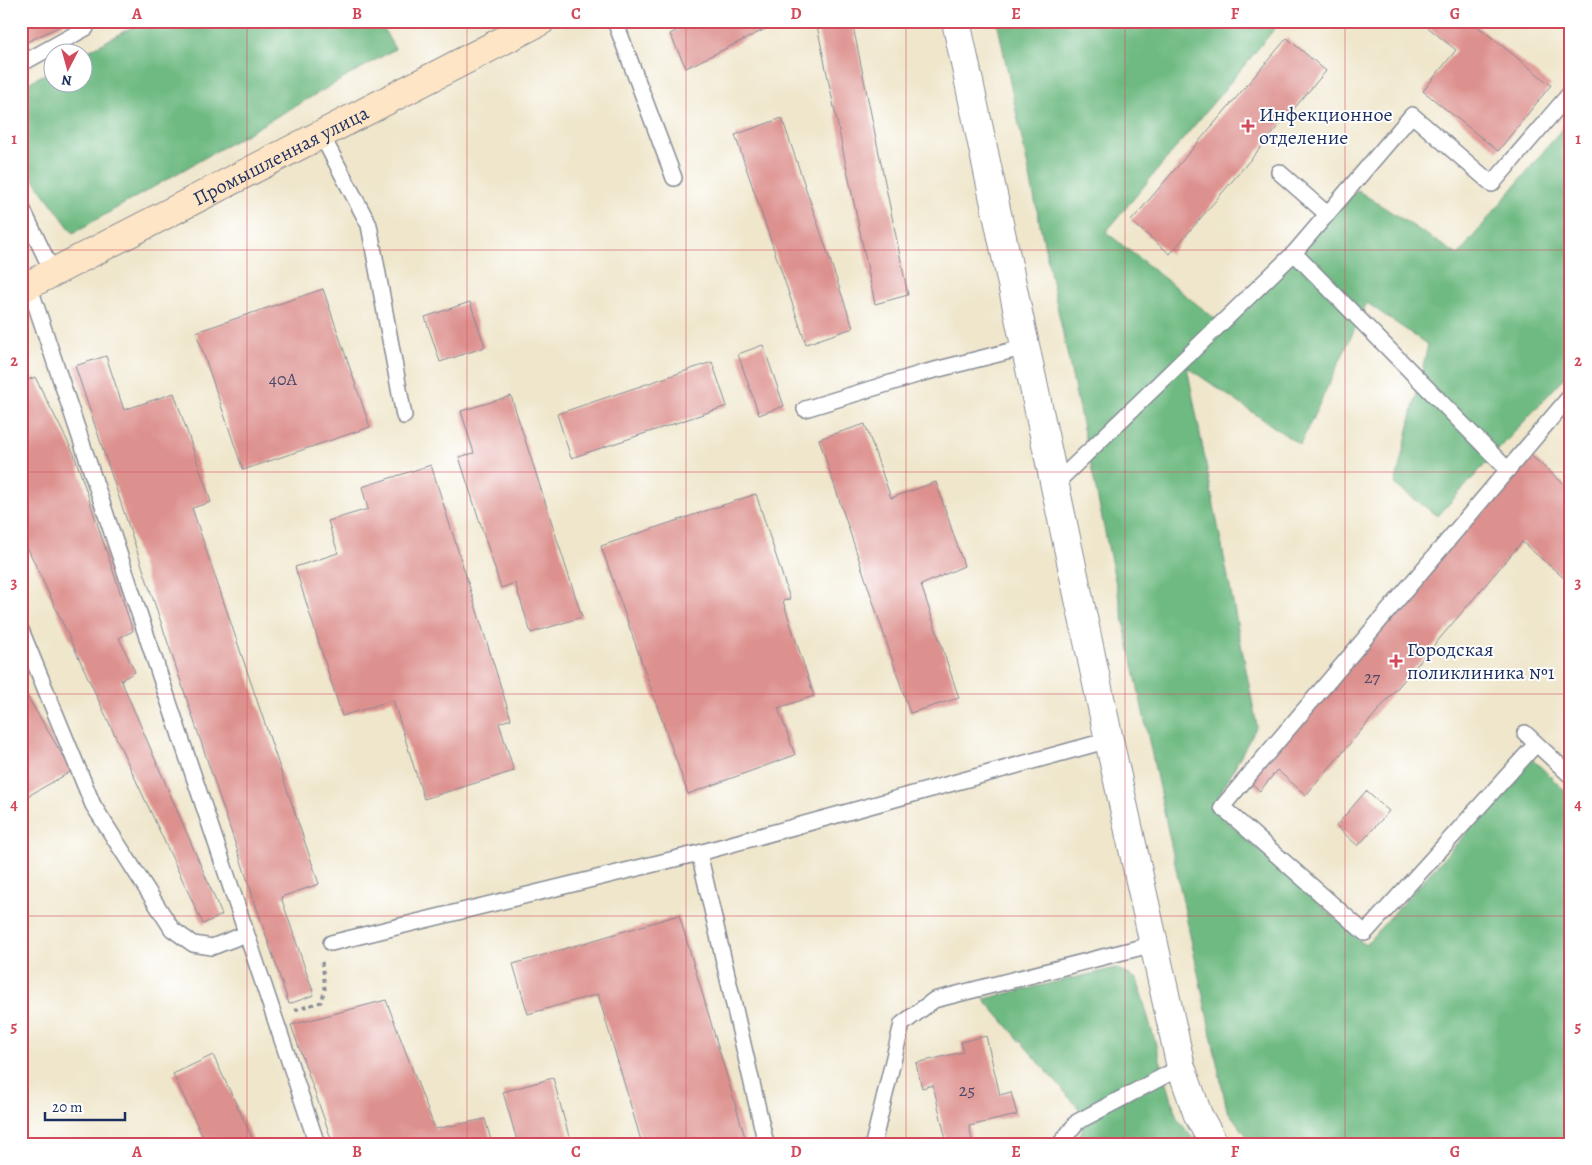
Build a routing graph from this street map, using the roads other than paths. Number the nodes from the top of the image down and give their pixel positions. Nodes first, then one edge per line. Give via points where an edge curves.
1 (83, 21) edge
2 (541, 21) edge
3 (615, 21) edge
4 (956, 21) edge
5 (21, 64) edge
6 (1571, 92) edge
7 (321, 134) junction
8 (1279, 172) dead end
9 (674, 178) dead end
10 (21, 206) edge
11 (1327, 214) junction
12 (1294, 253) junction
13 (53, 273) junction
14 (25, 287) edge
15 (1026, 347) junction
16 (1571, 395) edge
17 (805, 409) dead end
18 (404, 416) dead end
19 (1508, 470) junction
20 (1055, 484) junction
21 (21, 630) edge
22 (1524, 733) dead end
23 (1109, 740) junction
24 (1536, 744) junction
25 (1571, 776) edge
26 (699, 853) junction
27 (246, 934) junction
28 (331, 943) road end
29 (1154, 944) junction
30 (1181, 1067) junction
31 (317, 1144) edge
32 (766, 1144) edge
33 (873, 1144) edge
34 (1060, 1144) edge
35 (1214, 1144) edge

1 - 5 lane via 86,28
2 - 7 street, Промышленная улица
3 - 9 lane
4 - 15 street
6 - 11 lane via 1492,184 1412,115
7 - 13 street, Промышленная улица
7 - 18 lane via 369,225
8 - 11 lane
10 - 13 lane
11 - 12 lane
12 - 19 lane
12 - 20 lane
13 - 14 street, Промышленная улица
14 - 27 lane
15 - 17 lane via 923,373
15 - 20 street
16 - 19 lane
19 - 24 lane via 1222,807 1365,933
20 - 23 street
21 - 27 lane via 93,806 172,929 193,944 212,947
22 - 24 lane
23 - 26 lane
23 - 29 street
24 - 25 lane
26 - 28 lane
26 - 32 lane
27 - 31 lane
29 - 30 street
29 - 33 lane via 934,1000 902,1024
30 - 34 lane via 1077,1122
30 - 35 street via 1198,1116

